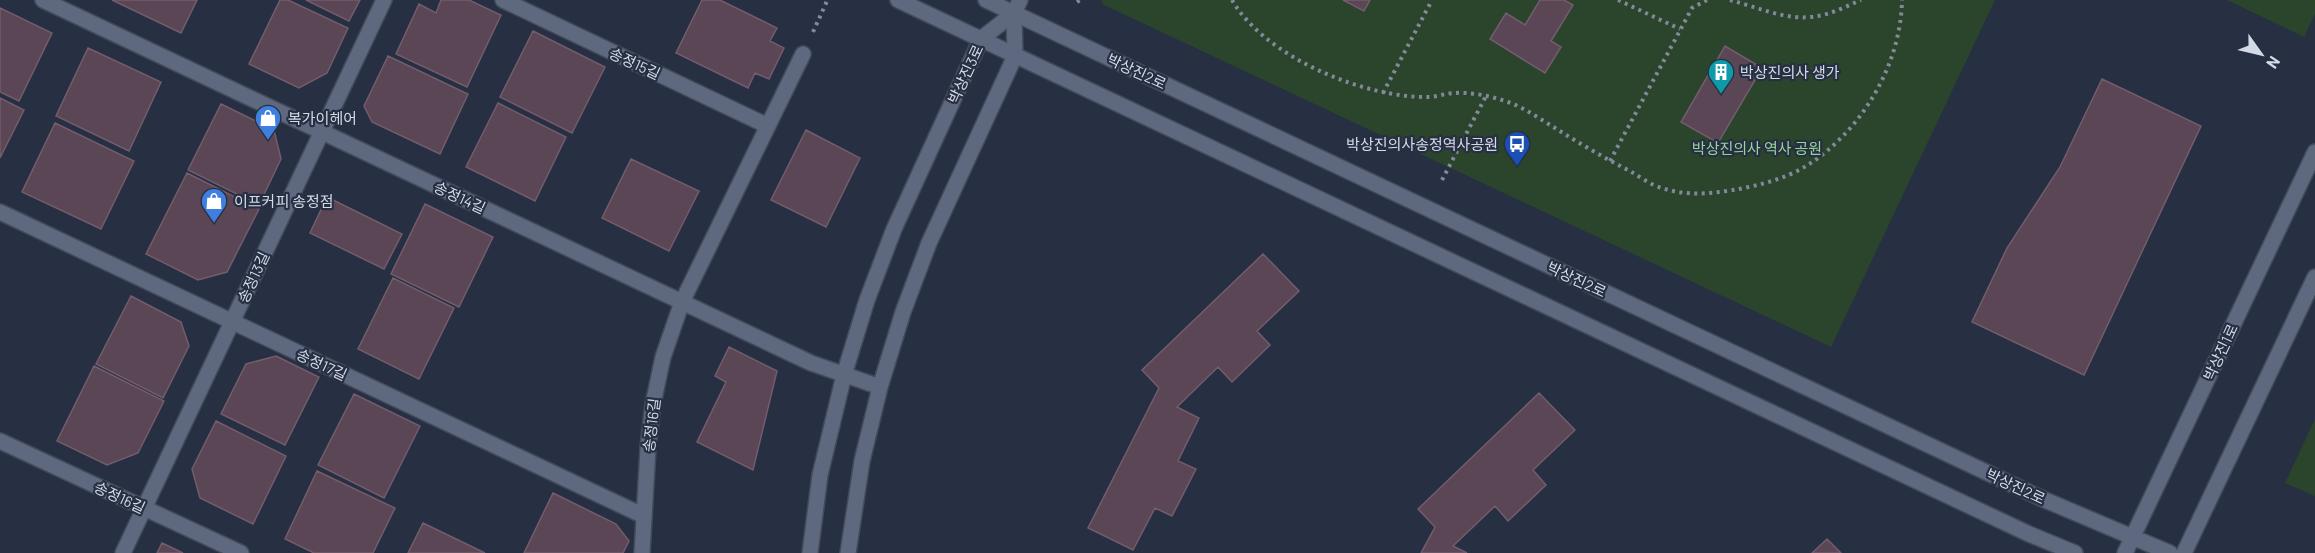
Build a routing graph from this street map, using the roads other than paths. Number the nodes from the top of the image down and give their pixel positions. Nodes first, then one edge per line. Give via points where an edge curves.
1 (43, 0) edge
2 (384, 0) edge
3 (503, 0) edge
4 (898, 0) edge
5 (986, 0) edge
6 (1017, 7) edge
7 (981, 39) junction
8 (803, 54) road end
9 (1015, 56) junction
10 (768, 126) junction
11 (322, 132) junction
12 (2315, 152) edge
13 (0, 212) edge
14 (2315, 277) edge
15 (682, 302) junction
16 (232, 322) junction
17 (844, 375) junction
18 (880, 387) junction
19 (0, 441) edge
20 (144, 508) junction
21 (644, 516) junction
22 (2133, 537) junction
23 (123, 553) edge
24 (241, 553) edge
25 (642, 553) edge
26 (810, 553) edge
27 (848, 553) edge
28 (2075, 553) edge
29 (2125, 553) edge
30 (2170, 553) edge
31 (2184, 553) edge

1 - 11 street, 송정14길
2 - 11 street, 송정13길
3 - 10 street, 송정15길
4 - 7 street
5 - 6 street, 박상진2로
6 - 7 street, 박상진3로
6 - 9 street
6 - 22 street, 박상진2로 via 2045,500
7 - 9 street
7 - 17 street, 박상진3로 via 894,229
8 - 10 street
9 - 18 street via 929,243
9 - 28 street
10 - 15 street
11 - 15 street, 송정14길
11 - 16 street, 송정13길
12 - 22 street, 박상진1로
13 - 16 street, 송정17길
14 - 31 street
15 - 17 street, 송정14길
15 - 21 street, 송정16길 via 663,357 653,404
16 - 20 street, 송정13길
16 - 21 street, 송정17길
17 - 18 street, 송정14길
17 - 26 street, 박상진3로 via 820,475
18 - 27 street via 858,482
19 - 20 street, 송정16길
20 - 23 street, 송정13길
20 - 24 street, 송정16길
21 - 25 street, 송정16길
22 - 29 street, 박상진1로
22 - 30 street, 박상진2로

